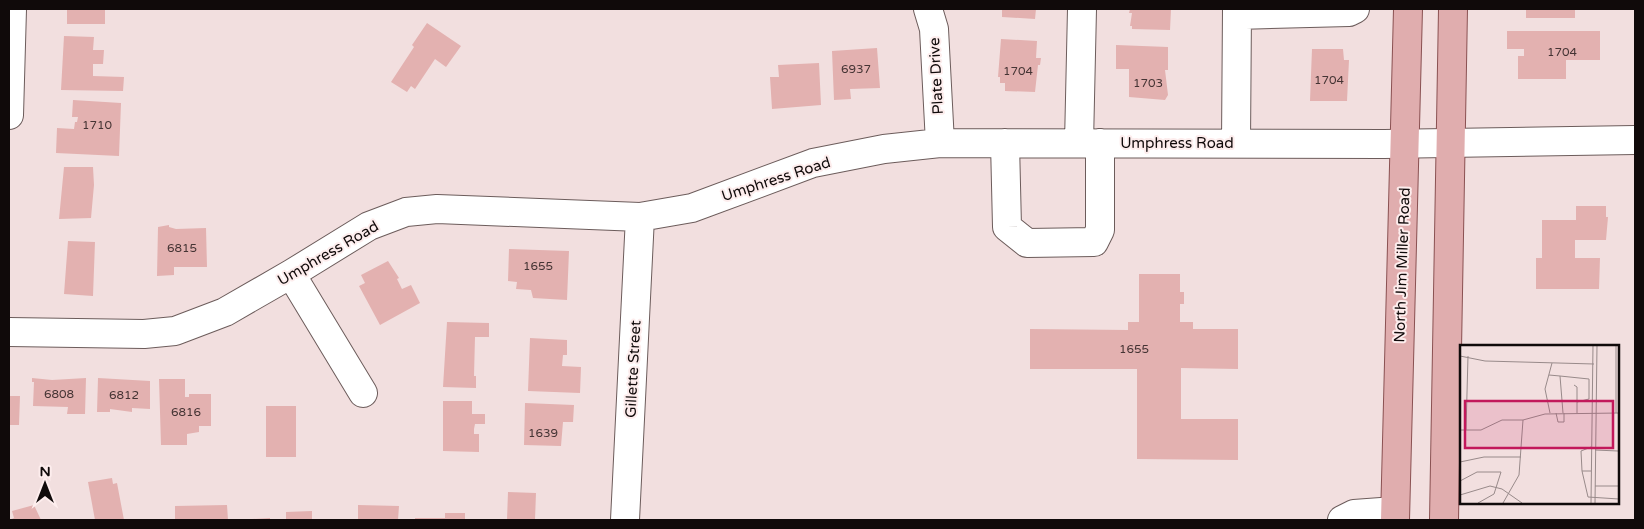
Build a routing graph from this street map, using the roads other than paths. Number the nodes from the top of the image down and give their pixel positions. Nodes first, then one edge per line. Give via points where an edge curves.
1 (12, 9) edge
2 (928, 9) edge
3 (1082, 9) edge
4 (1355, 9) edge
5 (1408, 9) edge
6 (1453, 9) edge
7 (1237, 12) edge
8 (10, 54) edge
9 (9, 115) edge
10 (1635, 140) edge
11 (1236, 142) junction
12 (1450, 142) junction
13 (940, 143) junction
14 (1005, 143) junction
15 (1089, 143) junction
16 (1406, 143) junction
17 (640, 217) junction
18 (291, 274) junction
19 (9, 332) edge
20 (363, 392) dead end
21 (1395, 516) edge
22 (625, 520) edge
23 (1342, 520) edge
24 (1444, 520) edge

1 - 8 street
2 - 13 street, Plate Drive via 934,29
3 - 15 street
4 - 7 street via 1349,12
5 - 16 main road, North Jim Miller Road
6 - 12 main road
7 - 11 street
8 - 9 street
10 - 12 street, Umphress Road
11 - 15 street, Umphress Road
11 - 16 street, Umphress Road
12 - 16 street, Umphress Road
12 - 24 main road
13 - 14 street, Umphress Road
13 - 17 street, Umphress Road via 884,149 814,164 692,208
14 - 15 street, Umphress Road
14 - 15 street via 1007,227 1027,243 1094,242 1100,230
16 - 21 main road, North Jim Miller Road
17 - 18 street, Umphress Road via 437,209 406,212 369,226
17 - 22 street, Gillette Street
18 - 19 street, Umphress Road via 225,312 175,331 144,334
18 - 20 street
21 - 23 street via 1354,514

